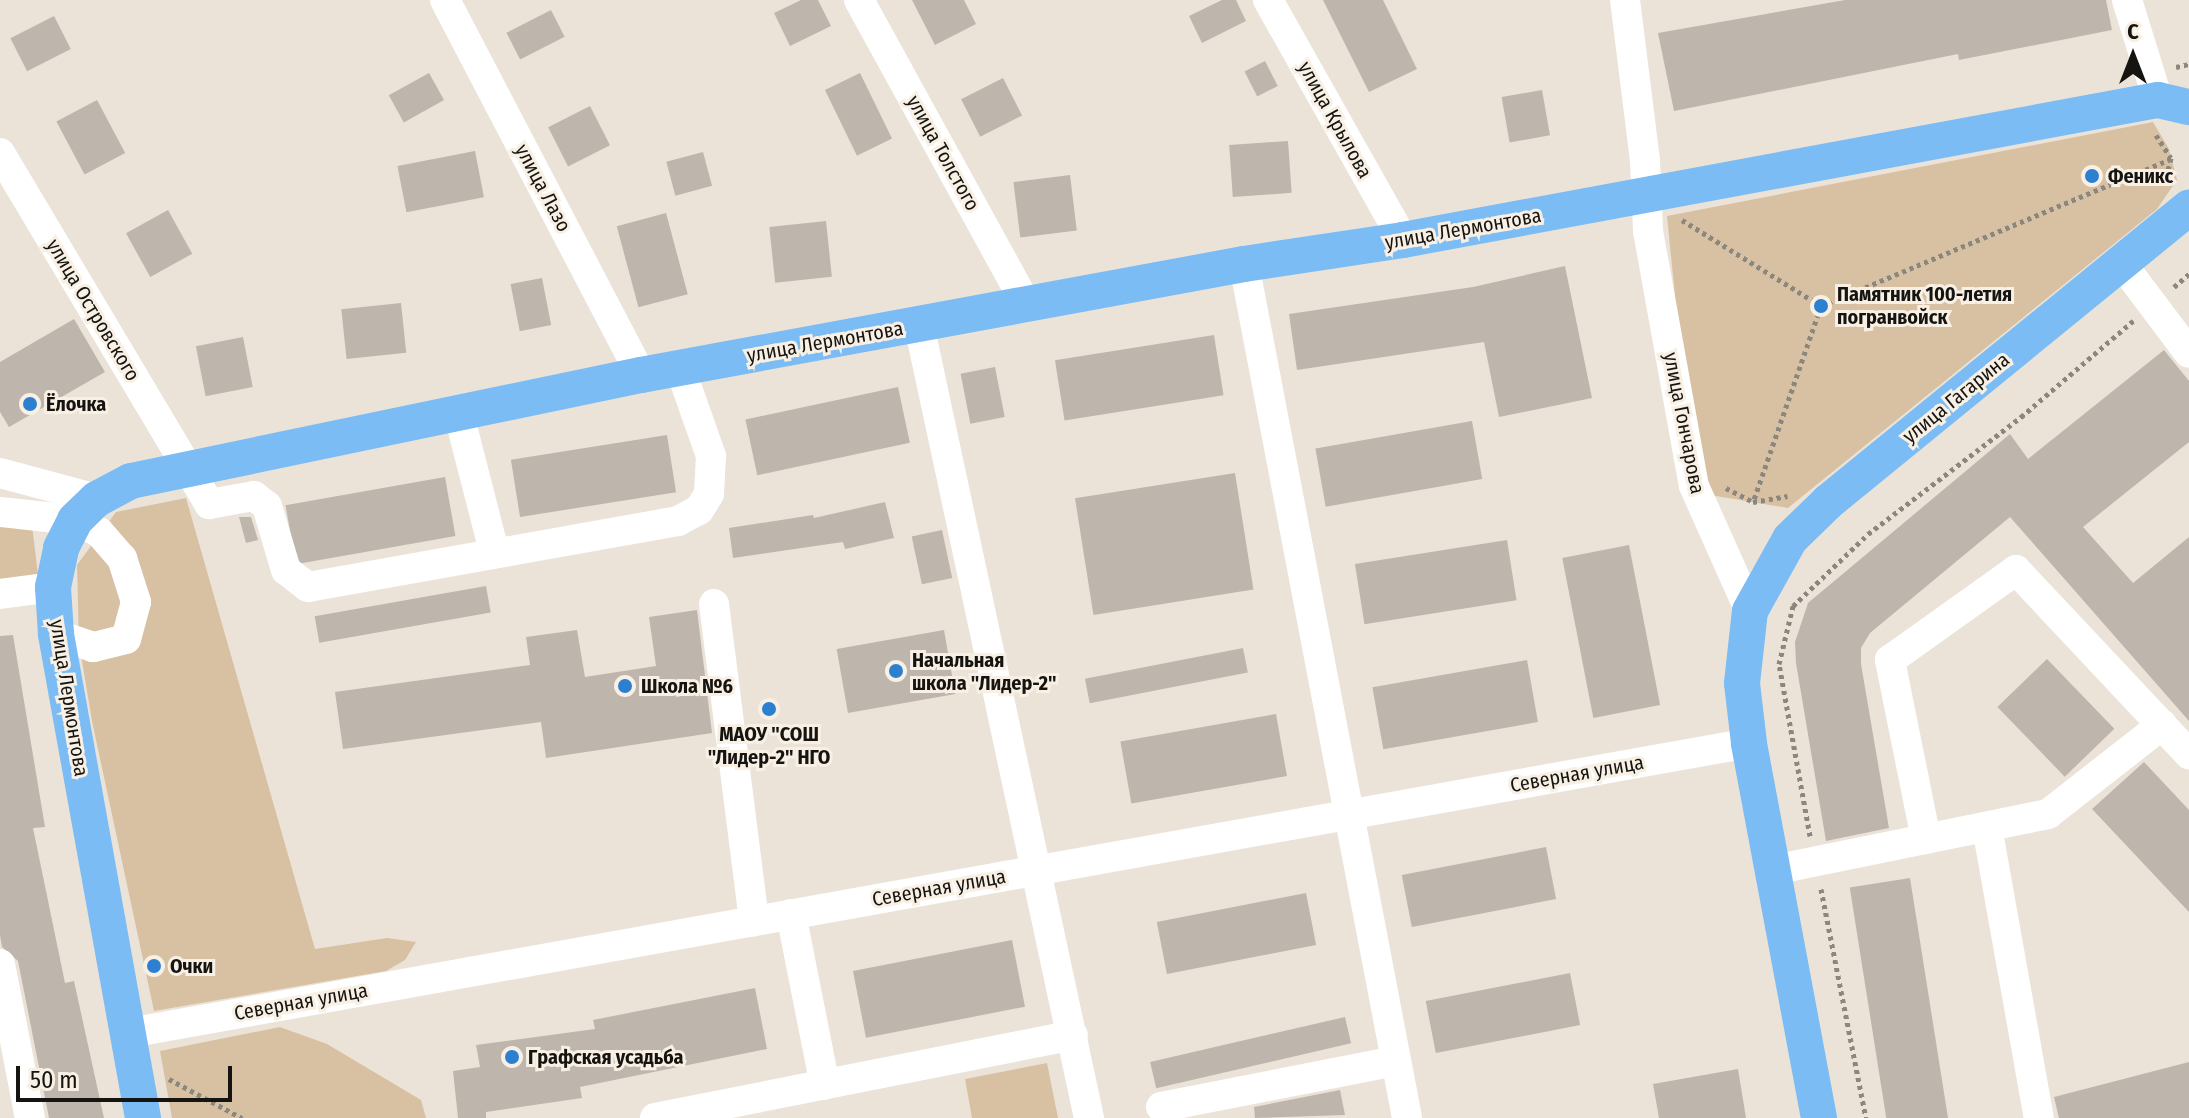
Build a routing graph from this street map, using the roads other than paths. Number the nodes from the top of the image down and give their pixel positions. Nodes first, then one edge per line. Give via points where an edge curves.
1 (445, 0) edge
2 (859, 0) edge
3 (1268, 0) edge
4 (1625, 0) edge
5 (2127, 0) edge
6 (2174, 104) edge
7 (0, 153) edge
8 (1644, 195) junction
9 (2173, 204) edge
10 (1403, 240) junction
11 (1244, 264) junction
12 (2122, 264) junction
13 (1027, 305) junction
14 (919, 325) junction
15 (2189, 353) edge
16 (680, 368) junction
17 (641, 375) junction
18 (458, 411) junction
19 (186, 467) junction
20 (0, 473) edge
21 (86, 510) junction
22 (0, 512) edge
23 (494, 551) junction
24 (53, 587) junction
25 (0, 594) edge
26 (714, 604) dead end
27 (1750, 611) junction
28 (56, 634) junction
29 (2162, 725) junction
30 (1749, 743) junction
31 (2189, 754) edge
32 (1346, 815) junction
33 (1987, 827) junction
34 (1926, 839) junction
35 (1038, 870) junction
36 (1773, 870) junction
37 (791, 914) junction
38 (754, 921) junction
39 (0, 964) edge
40 (142, 1031) junction
41 (1073, 1035) junction
42 (1396, 1061) junction
43 (825, 1085) junction
44 (1161, 1107) dead end
45 (30, 1118) edge
46 (143, 1118) edge
47 (655, 1118) edge
48 (1089, 1118) edge
49 (1407, 1118) edge
50 (1819, 1118) edge
51 (2039, 1118) edge

1 - 17 street, улица Лазо
2 - 13 street, улица Толстого
3 - 10 street, улица Крылова
4 - 8 street, улица Гончарова via 1645,161
5 - 6 street
6 - 8 main road, улица Лермонтова
7 - 19 street, улица Островского
8 - 10 main road, улица Лермонтова
8 - 27 street, улица Гончарова via 1694,486
9 - 12 main road, улица Гагарина
10 - 11 main road, улица Лермонтова
11 - 13 main road, улица Лермонтова
11 - 32 street
12 - 15 street
12 - 27 main road, улица Гагарина via 1828,502 1790,539
13 - 14 main road, улица Лермонтова
14 - 16 main road, улица Лермонтова
14 - 35 street
16 - 17 main road, улица Лермонтова
16 - 23 street via 711,456 709,494 699,510 678,521
17 - 18 main road, улица Лермонтова
18 - 19 main road, улица Лермонтова
18 - 23 street
19 - 21 main road, улица Лермонтова via 131,481
19 - 23 street, улица Островского via 209,504 254,496 267,506 286,570 308,587
20 - 21 street
21 - 22 street
21 - 24 main road, улица Лермонтова via 61,548
21 - 28 street via 122,558 136,602 126,639 111,646 93,647
24 - 25 street
24 - 28 main road, улица Лермонтова
26 - 38 street
27 - 30 main road via 1742,683
28 - 40 main road, улица Лермонтова
29 - 31 street
29 - 33 street via 2048,814
29 - 34 street via 2016,570 1890,660
30 - 32 street, Северная улица
30 - 36 main road
32 - 35 street, Северная улица
32 - 42 street
33 - 34 street
33 - 51 street
34 - 36 street
35 - 37 street, Северная улица
35 - 41 street
36 - 50 main road
37 - 38 street, Северная улица
37 - 43 street
38 - 40 street, Северная улица
39 - 45 street
40 - 46 main road, улица Лермонтова
41 - 43 street
41 - 48 street
42 - 44 street
42 - 49 street
43 - 47 street

